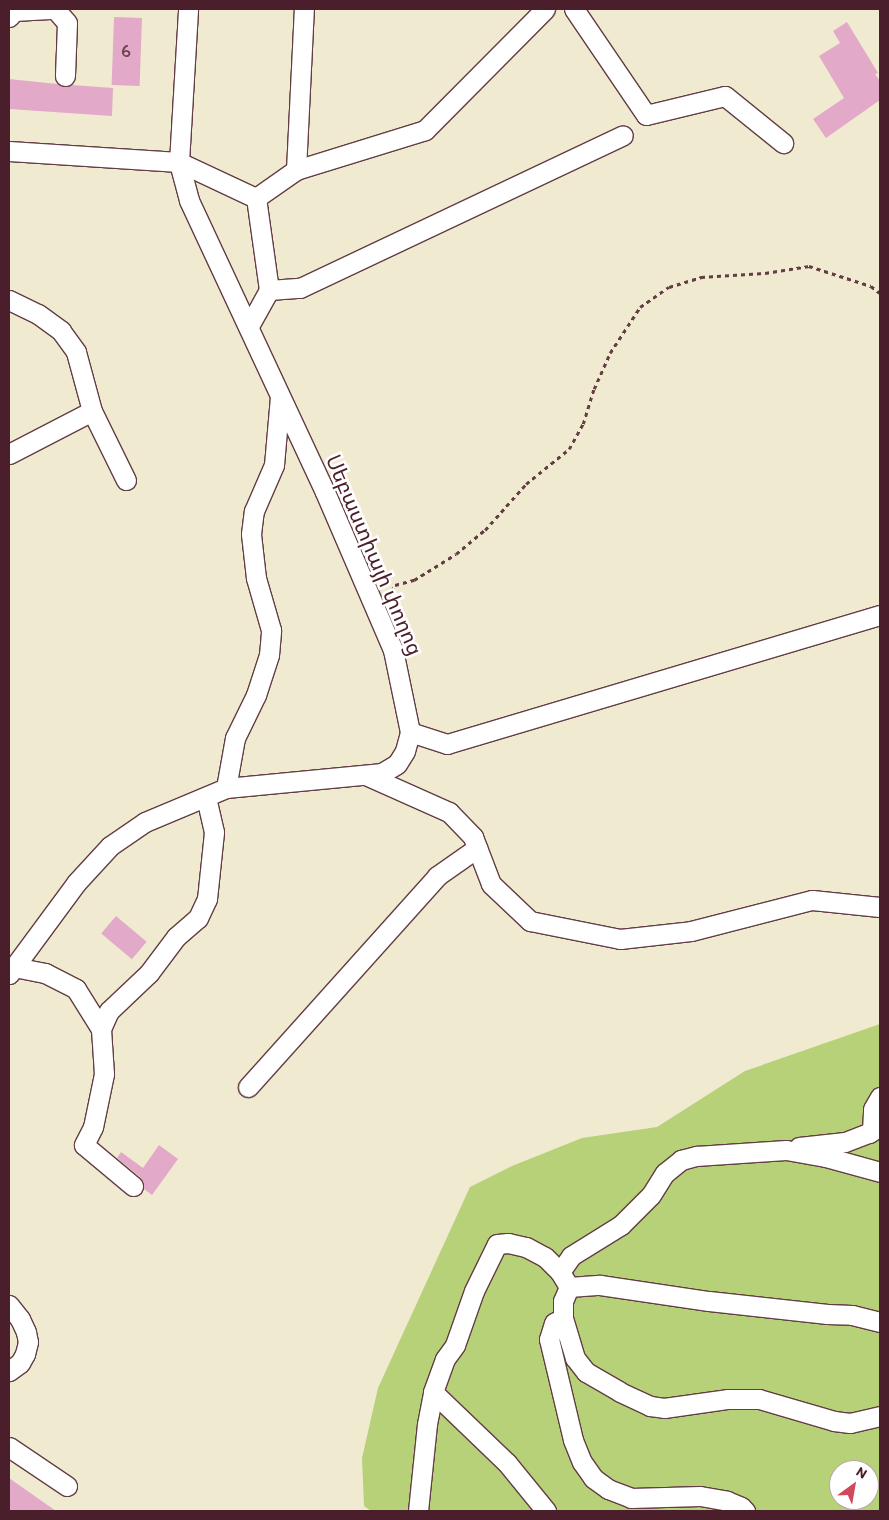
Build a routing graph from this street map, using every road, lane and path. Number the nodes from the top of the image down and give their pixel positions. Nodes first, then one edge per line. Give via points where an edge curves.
1 (50, 9) edge
2 (55, 9) edge
3 (188, 9) edge
4 (304, 9) edge
5 (545, 9) edge
6 (574, 9) edge
7 (9, 17) edge
8 (66, 76) dead end
9 (623, 135) dead end
10 (783, 143) dead end
11 (9, 151) edge
12 (179, 162) junction
13 (296, 170) junction
14 (256, 198) junction
15 (269, 290) junction
16 (880, 293) edge
17 (9, 300) edge
18 (249, 326) junction
19 (280, 393) junction
20 (92, 411) junction
21 (9, 454) edge
22 (126, 480) dead end
23 (880, 615) edge
24 (383, 626) junction
25 (410, 732) junction
26 (368, 776) junction
27 (226, 788) junction
28 (206, 797) junction
29 (477, 848) junction
30 (880, 907) edge
31 (11, 970) edge
32 (101, 1029) junction
33 (248, 1087) dead end
34 (880, 1097) edge
35 (786, 1150) junction
36 (880, 1172) edge
37 (133, 1186) dead end
38 (564, 1279) junction
39 (9, 1305) edge
40 (563, 1318) junction
41 (880, 1322) edge
42 (9, 1371) edge
43 (433, 1392) junction
44 (880, 1416) edge
45 (9, 1447) edge
46 (67, 1486) dead end
47 (727, 1502) junction
48 (418, 1511) edge
49 (546, 1511) edge
50 (703, 1511) edge
51 (746, 1511) edge

1 - 7 street via 14,11
2 - 8 street via 67,22
3 - 12 street, Սեբաստիայի փողոց
4 - 13 street
5 - 13 street via 425,130
6 - 10 street via 646,115 725,96
9 - 15 street via 300,288
11 - 12 street
12 - 14 street
12 - 18 street, Սեբաստիայի փողոց via 189,200
13 - 14 street
14 - 15 street
15 - 18 street
16 - 24 path via 871,286 809,266 702,277 669,287 640,307 610,353 583,424 569,449 526,484 485,530 456,554 414,580 395,586 388,598
17 - 20 street via 38,314 61,331 76,352
18 - 19 street, Սեբաստիայի փողոց
19 - 24 street, Սեբաստիայի փողոց
19 - 27 street via 274,465 254,511 251,534 256,578 271,630 269,655 256,695 235,738
20 - 21 street
20 - 22 street
23 - 25 street via 446,744
24 - 25 street, Սեբաստիայի փողոց via 399,674
25 - 26 street, Սեբաստիայի փողոց via 405,751 397,764 382,773
26 - 27 street, Սեբաստիայի փողոց
26 - 29 street via 449,812 473,837
27 - 28 street, Սեբաստիայի փողոց
28 - 31 street, Սեբաստիայի փողոց via 145,822 110,846 76,883
28 - 32 street via 214,832 207,899 198,918 176,937 149,973 109,1011
29 - 30 street via 491,884 530,921 620,939 691,931 812,900
29 - 33 street via 437,876
31 - 32 street via 45,973 76,989
32 - 37 street via 104,1074 93,1127 84,1145
34 - 35 street via 873,1109 872,1131 869,1133 845,1142
35 - 36 street
35 - 38 street via 696,1156 681,1160 665,1173 651,1195 622,1225 571,1256
38 - 40 street
38 - 41 street via 710,1301 852,1314
38 - 43 street via 545,1257 526,1247 497,1244
39 - 42 street via 20,1319 28,1342 20,1363
40 - 44 street via 575,1358 586,1372 650,1406 664,1408 728,1399 759,1399 834,1421 850,1423
40 - 47 street via 554,1323 549,1339 573,1440 593,1478 608,1489 632,1498 700,1496
43 - 48 street
43 - 49 street via 507,1463
45 - 46 street
47 - 50 street
47 - 51 street

